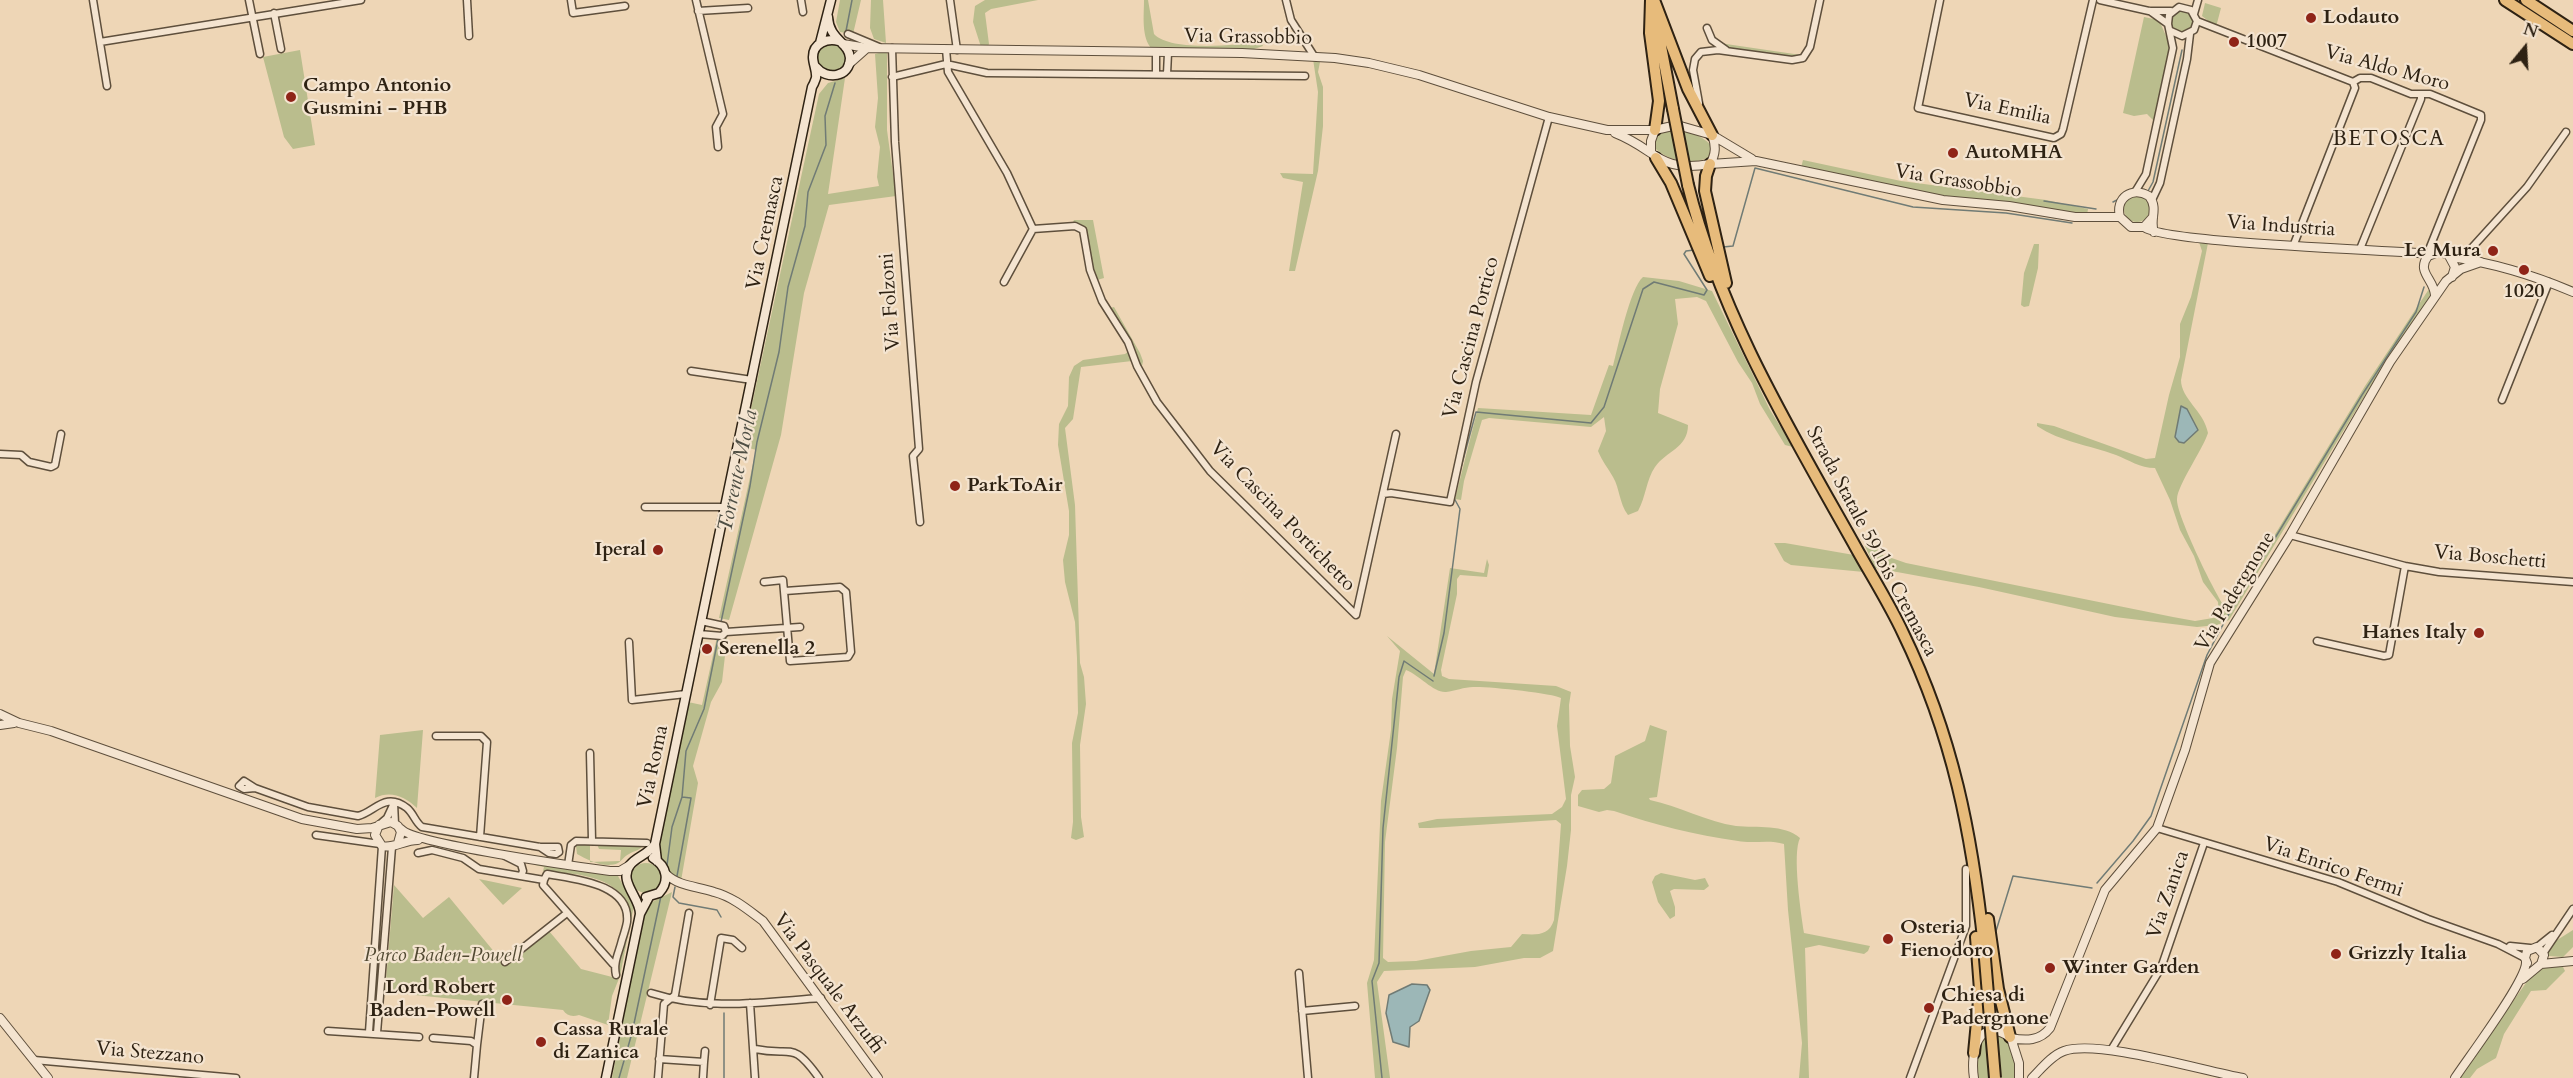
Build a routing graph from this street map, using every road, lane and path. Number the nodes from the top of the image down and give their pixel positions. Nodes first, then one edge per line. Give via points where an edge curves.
1 (93, 0) edge
2 (249, 0) edge
3 (301, 0) edge
4 (361, 0) edge
5 (467, 0) edge
6 (571, 0) edge
7 (696, 0) edge
8 (801, 0) edge
9 (831, 0) edge
10 (950, 0) edge
11 (1287, 0) edge
12 (1652, 0) edge
13 (1820, 0) edge
14 (1940, 0) edge
15 (2093, 0) edge
16 (2100, 0) edge
17 (2505, 0) edge
18 (2526, 0) edge
19 (2198, 1) edge
20 (625, 6) dead end
21 (2183, 7) junction
22 (748, 8) dead end
23 (302, 9) junction
24 (698, 11) junction
25 (2149, 11) junction
26 (2171, 11) junction
27 (803, 12) dead end
28 (274, 13) junction
29 (252, 16) junction
30 (828, 17) junction
31 (2196, 17) junction
32 (2169, 27) junction
33 (1707, 28) dead end
34 (2217, 30) junction
35 (2573, 31) edge
36 (2192, 32) junction
37 (848, 34) dead end
38 (469, 36) dead end
39 (100, 42) junction
40 (841, 43) junction
41 (820, 44) junction
42 (2573, 44) edge
43 (879, 47) junction
44 (867, 48) junction
45 (892, 48) junction
46 (281, 49) dead end
47 (946, 49) junction
48 (957, 50) junction
49 (1729, 51) junction
50 (1156, 53) junction
51 (1168, 53) junction
52 (260, 54) dead end
53 (1314, 56) junction
54 (946, 64) junction
55 (815, 66) junction
56 (848, 66) junction
57 (1156, 74) junction
58 (1167, 74) junction
59 (828, 76) junction
60 (1305, 76) dead end
61 (892, 77) junction
62 (2353, 82) junction
63 (107, 86) dead end
64 (812, 92) junction
65 (2421, 94) junction
66 (1701, 113) junction
67 (1549, 117) junction
68 (1606, 130) junction
69 (1655, 130) junction
70 (2566, 132) dead end
71 (1712, 135) junction
72 (717, 147) dead end
73 (1653, 155) junction
74 (1756, 161) junction
75 (1710, 164) junction
76 (2135, 192) junction
77 (2152, 200) junction
78 (2120, 203) junction
79 (2104, 216) junction
80 (2120, 217) junction
81 (2153, 217) junction
82 (2144, 226) junction
83 (1033, 229) junction
84 (2154, 232) junction
85 (2294, 244) junction
86 (2360, 249) junction
87 (2406, 252) junction
88 (2431, 254) junction
89 (2460, 256) junction
90 (2479, 261) junction
91 (2423, 265) junction
92 (2461, 269) junction
93 (2449, 279) junction
94 (2429, 280) junction
95 (1004, 282) dead end
96 (2549, 282) junction
97 (2573, 292) edge
98 (2435, 295) junction
99 (1735, 321) junction
100 (692, 371) dead end
101 (752, 380) junction
102 (2502, 400) dead end
103 (61, 434) dead end
104 (1396, 434) dead end
105 (0, 454) edge
106 (1383, 495) junction
107 (645, 507) dead end
108 (726, 507) junction
109 (920, 522) dead end
110 (2289, 535) junction
111 (2405, 566) junction
112 (764, 582) dead end
113 (2573, 582) edge
114 (784, 591) junction
115 (701, 621) junction
116 (800, 627) dead end
117 (788, 628) junction
118 (721, 631) junction
119 (699, 634) junction
120 (2317, 641) dead end
121 (629, 642) dead end
122 (686, 695) junction
123 (0, 714) edge
124 (0, 723) edge
125 (19, 723) junction
126 (436, 736) dead end
127 (590, 753) dead end
128 (255, 788) dead end
129 (394, 803) junction
130 (375, 805) junction
131 (412, 814) junction
132 (387, 818) junction
133 (397, 824) junction
134 (380, 825) junction
135 (2157, 828) junction
136 (357, 829) junction
137 (316, 835) dead end
138 (480, 837) junction
139 (425, 840) junction
140 (592, 840) junction
141 (379, 843) junction
142 (651, 843) junction
143 (2204, 843) junction
144 (395, 845) junction
145 (540, 847) dead end
146 (418, 853) dead end
147 (502, 854) junction
148 (643, 857) junction
149 (657, 861) junction
150 (542, 862) junction
151 (568, 865) junction
152 (630, 865) junction
153 (1966, 869) dead end
154 (610, 871) junction
155 (666, 874) junction
156 (522, 876) junction
157 (1977, 877) junction
158 (544, 880) junction
159 (626, 880) junction
160 (684, 885) junction
161 (663, 889) junction
162 (634, 893) junction
163 (649, 897) junction
164 (2573, 909) edge
165 (567, 913) junction
166 (689, 913) dead end
167 (640, 914) junction
168 (2498, 944) junction
169 (742, 948) dead end
170 (2539, 956) junction
171 (2525, 959) junction
172 (2570, 961) edge
173 (505, 962) dead end
174 (613, 964) junction
175 (1299, 973) dead end
176 (616, 975) dead end
177 (2516, 987) junction
178 (651, 993) dead end
179 (820, 998) junction
180 (669, 999) junction
181 (750, 1003) junction
182 (482, 1004) dead end
183 (710, 1005) junction
184 (1355, 1006) dead end
185 (1302, 1011) junction
186 (0, 1018) edge
187 (328, 1031) dead end
188 (369, 1032) junction
189 (377, 1033) junction
190 (419, 1037) dead end
191 (2010, 1037) junction
192 (433, 1038) dead end
193 (2030, 1040) junction
194 (477, 1045) junction
195 (755, 1049) junction
196 (2111, 1050) junction
197 (705, 1051) dead end
198 (1974, 1053) junction
199 (659, 1059) junction
200 (34, 1060) junction
201 (704, 1062) junction
202 (2018, 1062) junction
203 (2034, 1076) edge
204 (2223, 1076) edge
205 (48, 1078) edge
206 (236, 1078) edge
207 (474, 1078) edge
208 (606, 1078) edge
209 (658, 1078) edge
210 (703, 1078) edge
211 (755, 1078) edge
212 (819, 1078) edge
213 (878, 1078) edge
214 (1308, 1078) edge
215 (1910, 1078) edge
216 (1974, 1078) edge
217 (1995, 1078) edge
218 (2019, 1078) edge
219 (2243, 1078) edge
220 (2455, 1078) edge

1 - 39 street
2 - 29 street
3 - 23 street
4 - 23 street
5 - 38 street
6 - 20 street via 573,13
7 - 24 street
8 - 27 street
9 - 30 main road
10 - 48 street
11 - 53 street via 1291,20
12 - 66 highway
12 - 69 highway via 1650,33 1659,101
12 - 99 highway, Strada Statale 591bis Cremasca, bridge via 1688,185
13 - 49 street via 1810,47 1803,58 1792,60
14 - 15 street, Via Emilia via 1918,108 2054,138 2063,129
16 - 25 street
17 - 42 highway
18 - 35 highway
19 - 21 street
19 - 31 street
21 - 26 street
21 - 31 street
22 - 24 street
23 - 28 street
24 - 72 street via 723,114 716,127
25 - 26 street
25 - 32 street
26 - 32 street
28 - 29 street
28 - 46 street
29 - 39 street
29 - 52 street
30 - 40 main road via 830,30
30 - 41 main road
31 - 34 street, Via Aldo Moro
31 - 36 street
32 - 36 street via 2182,36
32 - 76 street via 2173,48 2146,174
33 - 49 street via 1712,40
34 - 36 street, Via Aldo Moro via 2205,27
34 - 62 street, Via Aldo Moro
36 - 77 street via 2163,172
37 - 43 street, Via Grassobbio
39 - 63 street
40 - 41 main road via 829,40
40 - 44 street, Via Grassobbio
40 - 56 main road via 849,54
41 - 55 main road via 814,52
43 - 44 street, Via Grassobbio
43 - 45 street, Via Grassobbio
44 - 56 street
45 - 47 street, Via Grassobbio
45 - 61 street, Via Folzoni
47 - 48 street, Via Grassobbio
47 - 54 street
48 - 50 street, Via Grassobbio
49 - 66 street via 1705,51 1695,59 1693,70
50 - 51 street, Via Grassobbio
50 - 57 street
51 - 53 street, Via Grassobbio
51 - 58 street
53 - 67 street, Via Grassobbio via 1384,66
54 - 57 street via 987,73
54 - 61 street
54 - 83 street via 1007,173
55 - 59 main road
55 - 64 main road, Via Cremasca via 817,76
56 - 59 main road via 839,74
57 - 58 street
58 - 60 street
59 - 64 main road
61 - 109 street, Via Folzoni via 919,449 913,456
62 - 65 street, Via Aldo Moro via 2371,78 2411,94
62 - 85 street via 2355,88
64 - 101 main road, Via Cremasca
65 - 86 street
65 - 88 street, Via Aldo Moro via 2481,115 2430,247
66 - 71 highway
67 - 68 street, Via Grassobbio
67 - 106 street, Via Cascina Portico via 1476,382 1450,502
68 - 69 street, Via Grassobbio
68 - 73 street, Via Grassobbio
69 - 71 street, Via Grassobbio via 1677,125
69 - 73 street via 1650,141
70 - 89 street via 2527,187
71 - 74 street, Via Grassobbio
71 - 75 street via 1715,152
73 - 75 street, Via Grassobbio via 1677,167
73 - 99 highway via 1671,183 1718,292
74 - 75 street, Via Grassobbio
74 - 79 street, Via Grassobbio via 1952,201 2075,217
75 - 99 highway via 1705,191
76 - 77 street
76 - 78 street
77 - 81 street
78 - 79 street
78 - 80 street
79 - 80 street, Via Grassobbio
80 - 82 street via 2131,227
81 - 82 street
81 - 84 street
82 - 84 street, Via Industria
83 - 95 street
83 - 106 street, Via Cascina Portichetto via 1080,227 1102,301 1128,342 1157,402 1210,471 1356,615
84 - 85 street, Via Industria
85 - 86 street, Via Industria
86 - 87 street, Via Industria
87 - 88 street, Via Industria
87 - 91 street
88 - 89 street
88 - 91 street
89 - 90 street
89 - 92 street
89 - 93 street
90 - 92 street
90 - 96 street
91 - 94 street
92 - 93 street, Via Padergnone
93 - 94 street via 2436,283
93 - 98 street, Via Padergnone
94 - 98 street
96 - 97 street
96 - 102 street
98 - 110 street, Via Padergnone via 2381,374
99 - 157 highway, Strada Statale 591bis Cremasca via 1915,659 1954,764
100 - 101 street
101 - 108 main road, Via Cremasca
103 - 105 street via 55,465 29,462 21,455
104 - 106 street
107 - 108 street
108 - 115 main road, Via Cremasca
110 - 111 street, Via Boschetti
110 - 135 street, Via Padergnone via 2210,663
111 - 113 street, Via Boschetti
111 - 120 street, Via Boschetti via 2389,655
112 - 114 street via 783,580
114 - 117 street
114 - 117 street via 840,587 846,592 851,652 848,657 790,661
115 - 118 street
115 - 119 main road, Via Cremasca
116 - 117 street
117 - 118 street
118 - 119 street
119 - 122 main road, Via Cremasca
121 - 122 street via 632,700
122 - 142 main road, Via Roma
123 - 124 street
123 - 125 street
124 - 125 street
125 - 136 street via 302,819
126 - 138 street via 481,736 488,742
127 - 140 street
128 - 130 street via 308,807 358,816
129 - 130 street
129 - 131 street
129 - 132 street
129 - 133 street
130 - 132 street
131 - 133 street via 402,813
131 - 138 street via 422,827
132 - 134 street
133 - 134 street
133 - 139 street via 404,833
133 - 144 street via 401,836
134 - 136 street
134 - 141 street via 376,831
135 - 143 street, Via Enrico Fermi
135 - 193 street, Via Padergnone via 2105,890 2050,1028 2043,1036
136 - 141 street
137 - 141 street
138 - 145 street
139 - 144 street via 405,840
139 - 147 street
140 - 142 street
140 - 151 street via 571,845
141 - 144 street
141 - 188 street
142 - 148 main road
142 - 149 main road, Via Roma
143 - 168 street, Via Enrico Fermi via 2338,882
143 - 196 street, Via Zanica via 2162,968
144 - 189 street
146 - 156 street via 432,850 463,858 479,869
147 - 150 street
147 - 156 street via 521,864
148 - 149 main road
148 - 152 main road
149 - 155 main road, Via Roma
150 - 151 street
150 - 156 street via 527,867
151 - 154 street
152 - 154 street
152 - 159 main road
153 - 215 street via 1966,926
154 - 159 street
155 - 160 street, Via Pasquale Arzuffi
155 - 161 main road
156 - 158 street
157 - 191 highway
157 - 198 highway via 1975,917 1980,990
157 - 217 highway, Strada Statale 591bis Cremasca, bridge
158 - 165 street via 543,885
158 - 174 street via 547,874 589,882 606,887 620,900 627,919
159 - 162 main road
160 - 161 street, Via Pasquale Arzuffi
160 - 179 street, Via Pasquale Arzuffi via 738,902 763,921
161 - 163 main road
162 - 163 main road
162 - 167 main road
163 - 167 main road
164 - 170 street
165 - 173 street
165 - 174 street
166 - 180 street via 675,994
167 - 208 main road
168 - 170 street, Via Enrico Fermi
168 - 171 street, Via Enrico Fermi
169 - 183 street via 733,940 721,938
170 - 171 street
170 - 171 street via 2532,967
170 - 172 street
170 - 177 street
171 - 177 street via 2526,969
174 - 176 street
175 - 185 street
177 - 220 street
178 - 180 street
179 - 181 street
179 - 213 street, Via Pasquale Arzuffi
180 - 183 street
180 - 199 street via 664,1004
181 - 183 street
181 - 195 street
182 - 194 street
184 - 185 street
185 - 214 street
186 - 200 street
187 - 188 street
188 - 189 street
189 - 190 street
191 - 193 street
191 - 198 street via 1998,1030 1986,1031
191 - 202 street, Via Padergnone
192 - 194 street via 471,1041
193 - 202 street, Via Padergnone via 2022,1048
194 - 207 street
195 - 211 street
195 - 212 street via 788,1050 804,1056
196 - 203 street via 2065,1050
196 - 204 street
197 - 201 street
198 - 216 street
199 - 201 street
199 - 209 street
200 - 205 street
200 - 206 street, Via Stezzano
201 - 210 street
202 - 203 street
202 - 218 street, Via Padergnone
204 - 219 street

